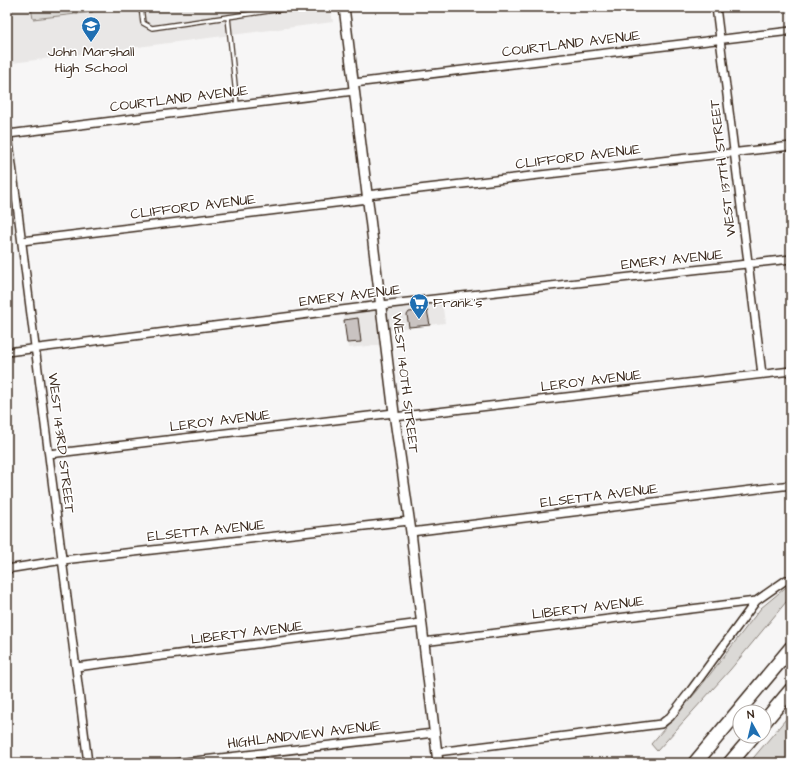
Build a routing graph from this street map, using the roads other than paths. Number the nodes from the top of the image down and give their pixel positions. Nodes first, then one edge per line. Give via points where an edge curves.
1 (141, 7) edge
2 (295, 7) edge
3 (344, 7) edge
4 (716, 7) edge
5 (228, 17) junction
6 (791, 31) edge
7 (720, 39) junction
8 (354, 87) junction
9 (237, 106) junction
10 (7, 126) edge
11 (8, 134) junction
12 (791, 146) edge
13 (735, 152) junction
14 (368, 197) junction
15 (22, 241) junction
16 (791, 259) edge
17 (748, 265) junction
18 (382, 305) junction
19 (35, 348) junction
20 (7, 352) edge
21 (791, 371) edge
22 (762, 374) junction
23 (394, 415) junction
24 (49, 454) junction
25 (791, 485) edge
26 (409, 521) junction
27 (411, 532) junction
28 (63, 560) junction
29 (7, 569) edge
30 (786, 580) dead end
31 (756, 600) junction
32 (421, 624) junction
33 (423, 642) junction
34 (791, 648) edge
35 (76, 667) junction
36 (791, 690) edge
37 (772, 713) edge
38 (434, 733) junction
39 (745, 744) edge
40 (437, 752) junction
41 (88, 763) edge
42 (177, 763) edge
43 (438, 763) edge
44 (695, 763) edge
45 (730, 763) edge

1 - 5 lane via 143,23 152,28
2 - 5 lane
3 - 8 street, WEST 140TH STREET
4 - 7 street, WEST 137TH STREET
5 - 9 lane
6 - 7 street, COURTLAND AVENUE
7 - 8 street, COURTLAND AVENUE
7 - 13 street, WEST 137TH STREET
8 - 9 street, COURTLAND AVENUE
8 - 14 street, WEST 140TH STREET
9 - 11 street, COURTLAND AVENUE
10 - 11 street, WEST 143RD STREET
11 - 15 street, WEST 143RD STREET
12 - 13 street, CLIFFORD AVENUE
13 - 14 street, CLIFFORD AVENUE
13 - 17 street, WEST 137TH STREET
14 - 15 street, CLIFFORD AVENUE
14 - 18 street, WEST 140TH STREET
15 - 19 street, WEST 143RD STREET
16 - 17 street, EMERY AVENUE
17 - 18 street, EMERY AVENUE
17 - 22 street, WEST 137TH STREET
18 - 19 street, EMERY AVENUE
18 - 23 street, WEST 140TH STREET
19 - 20 street, EMERY AVENUE
19 - 24 street, WEST 143RD STREET
21 - 22 street, LEROY AVENUE
22 - 23 street, LEROY AVENUE
23 - 24 street, LEROY AVENUE
23 - 26 street, WEST 140TH STREET
24 - 28 street, WEST 143RD STREET
25 - 27 street, ELSETTA AVENUE
26 - 27 street, WEST 140TH STREET
26 - 28 street, ELSETTA AVENUE
27 - 32 street, WEST 140TH STREET
28 - 29 street, ELSETTA AVENUE
28 - 35 street, WEST 143RD STREET
30 - 31 street
31 - 33 street, LIBERTY AVENUE
31 - 40 street via 670,717 661,724
32 - 33 street, WEST 140TH STREET
32 - 35 street, LIBERTY AVENUE
33 - 38 street, WEST 140TH STREET
34 - 44 highway
35 - 41 street, WEST 143RD STREET
36 - 37 highway
38 - 40 street, WEST 140TH STREET
38 - 42 street, HIGHLANDVIEW AVENUE
39 - 45 highway
40 - 43 street, WEST 140TH STREET

